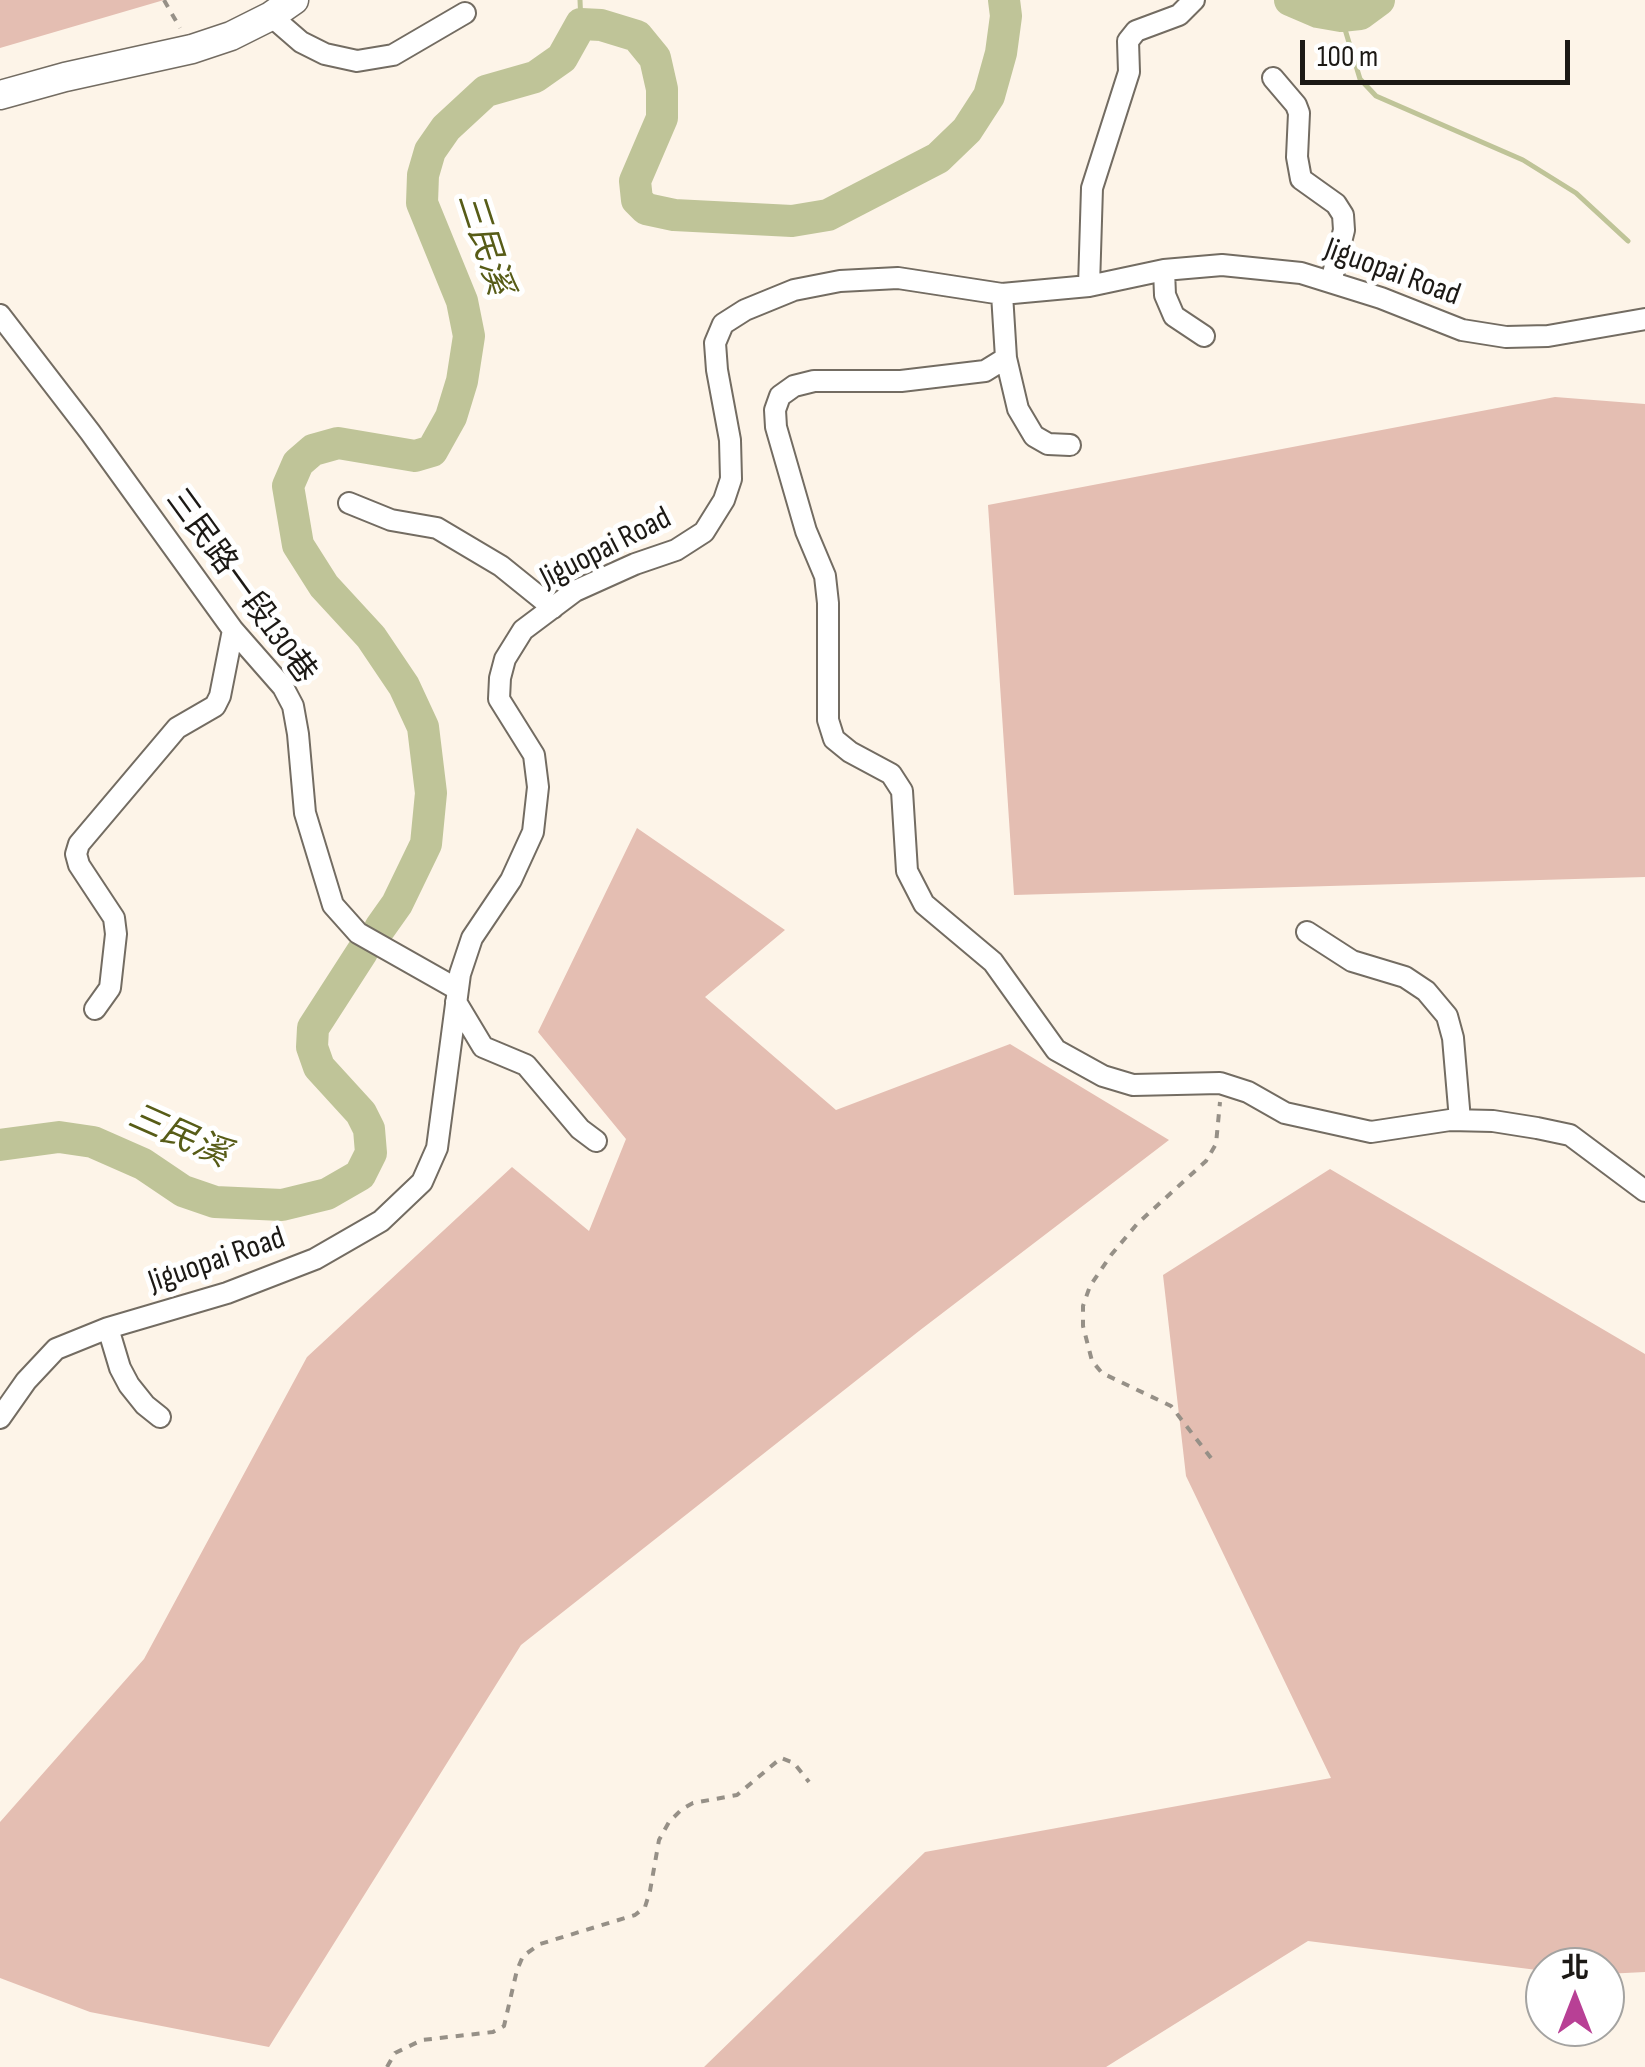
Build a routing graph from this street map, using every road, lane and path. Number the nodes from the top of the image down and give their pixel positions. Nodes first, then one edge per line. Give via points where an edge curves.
1 (164, 0) edge
2 (1194, 0) edge
3 (282, 8) edge
4 (465, 13) dead end
5 (192, 50) junction
6 (1272, 78) dead end
7 (0, 95) edge
8 (1164, 270) junction
9 (1331, 282) junction
10 (1090, 286) junction
11 (1002, 294) junction
12 (0, 315) edge
13 (1645, 319) edge
14 (1204, 336) dead end
15 (1006, 358) junction
16 (1070, 444) dead end
17 (349, 503) dead end
18 (552, 608) junction
19 (233, 630) junction
20 (1306, 932) dead end
21 (457, 995) junction
22 (95, 1008) dead end
23 (1220, 1082) junction
24 (1460, 1120) junction
25 (596, 1141) dead end
26 (1645, 1191) edge
27 (108, 1328) junction
28 (160, 1417) dead end
29 (0, 1418) edge
30 (1211, 1458) dead end
31 (809, 1782) dead end
32 (386, 2067) edge

1 - 5 path
2 - 10 street via 1128,42 1130,72 1092,188
3 - 4 street via 300,42 357,60 393,55
3 - 5 main road
5 - 7 main road
6 - 9 street via 1299,113 1300,179 1343,216
8 - 9 street, Jiguopai Road via 1274,268
8 - 10 street, Jiguopai Road
8 - 14 street via 1174,316
9 - 13 street, Jiguopai Road via 1462,330 1506,337
10 - 11 street, Jiguopai Road
11 - 15 street
11 - 18 street, Jiguopai Road via 898,278 840,280 794,290 723,324 715,343 730,440 724,500 704,532 676,550 575,591
12 - 19 street, 三民路一段130巷
15 - 16 street via 1018,409 1034,436
15 - 23 street via 985,371 900,381 814,381 780,396 776,427 825,576 828,720 834,738 891,774 902,791 908,872 924,904 993,962 1056,1050 1133,1085
17 - 18 street via 437,528
18 - 21 street, Jiguopai Road via 523,630 500,678 500,699 534,755 533,832 472,938
19 - 21 street, 三民路一段130巷 via 293,706 305,813 333,905 358,933
19 - 22 street via 215,706 176,728 79,844 79,865 114,918 116,934 110,988
20 - 24 street via 1352,961 1405,978 1448,1016
21 - 25 street via 483,1047 526,1065
21 - 27 street, Jiguopai Road via 437,1148 422,1182 381,1220 315,1259 227,1294
23 - 24 street via 1285,1113 1343,1128 1382,1131
23 - 30 path via 1216,1144 1206,1161 1111,1254 1083,1306 1092,1361 1102,1373 1172,1406
24 - 26 street via 1570,1135
27 - 28 street via 129,1385
27 - 29 street, Jiguopai Road via 56,1349
31 - 32 path via 781,1758 737,1795 682,1809 659,1840 645,1907 523,1956 504,2026 422,2040 396,2053

